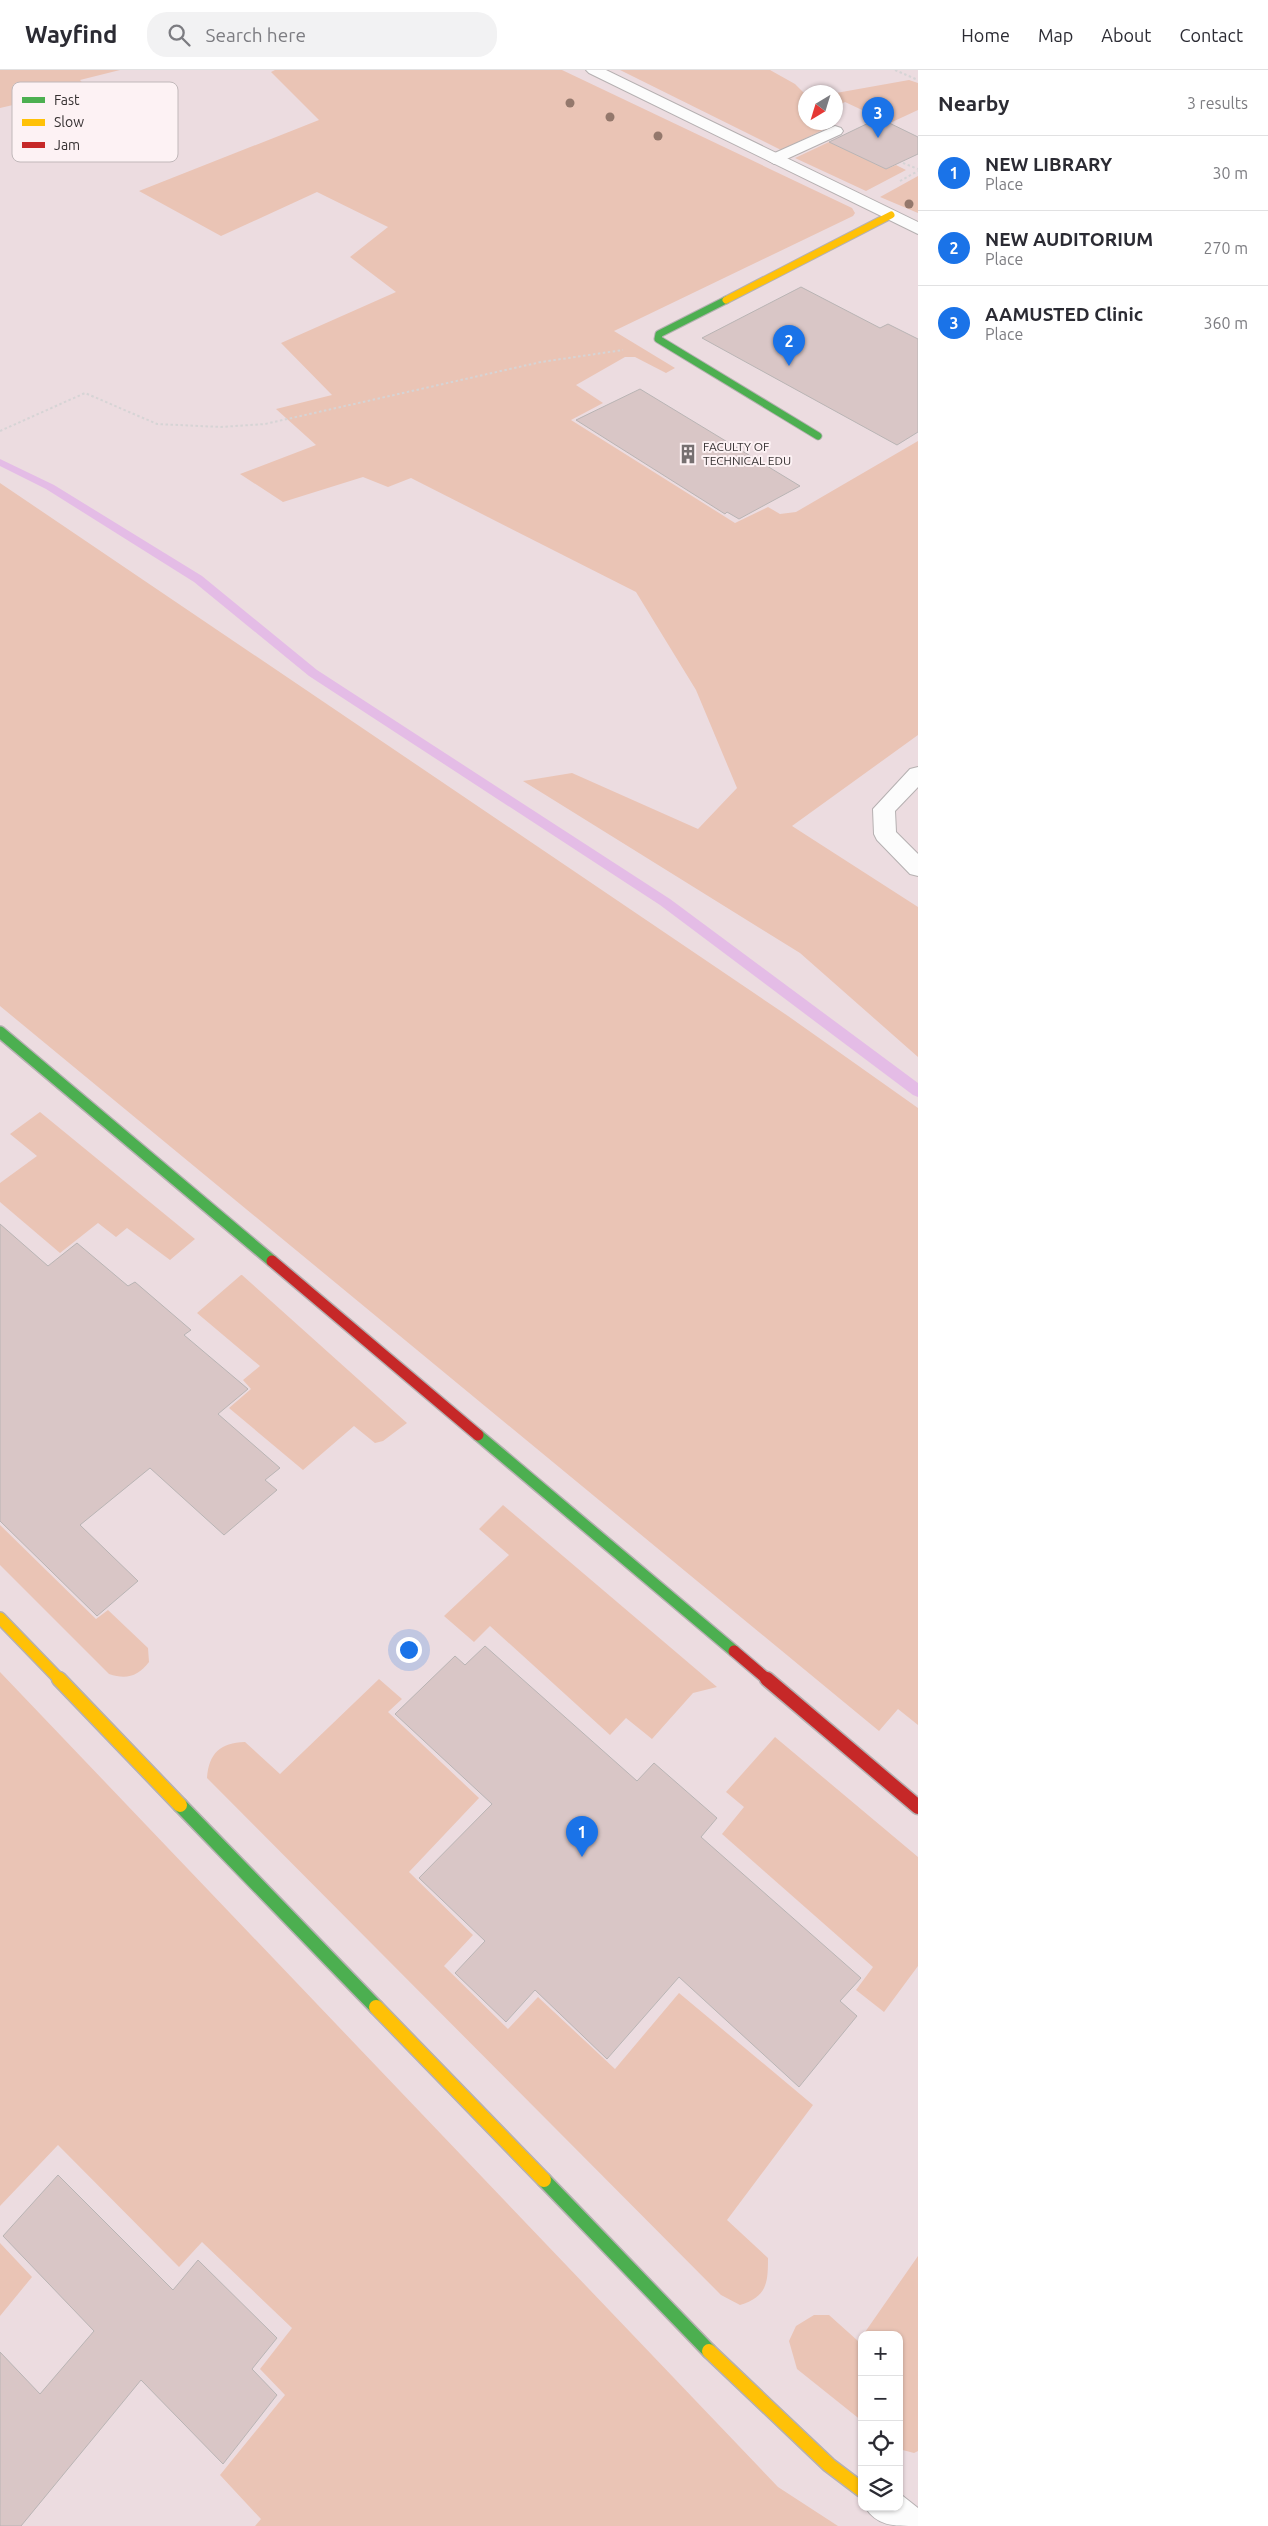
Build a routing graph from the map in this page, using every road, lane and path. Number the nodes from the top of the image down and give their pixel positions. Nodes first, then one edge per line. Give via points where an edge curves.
1 (594, 70) edge
2 (895, 70) edge
3 (918, 80) edge
4 (835, 131) dead end
5 (774, 160) junction
6 (903, 163) dead end
7 (918, 169) edge
8 (890, 215) junction
9 (918, 229) edge
10 (664, 344) junction
11 (0, 431) edge
12 (818, 436) dead end
13 (918, 774) edge
14 (918, 868) edge
15 (0, 1032) edge
16 (0, 1618) edge
17 (918, 1807) edge
18 (858, 2487) edge
19 (890, 2511) edge
20 (909, 2526) edge

1 - 5 street
2 - 3 path
4 - 5 street
5 - 8 street
6 - 7 path
8 - 9 street
8 - 10 street via 665,330 658,339
10 - 11 path via 541,362 265,424 221,427 157,424 85,393
10 - 12 street
13 - 14 street via 884,809 885,834
15 - 17 street
16 - 18 street via 731,2374
19 - 20 street

